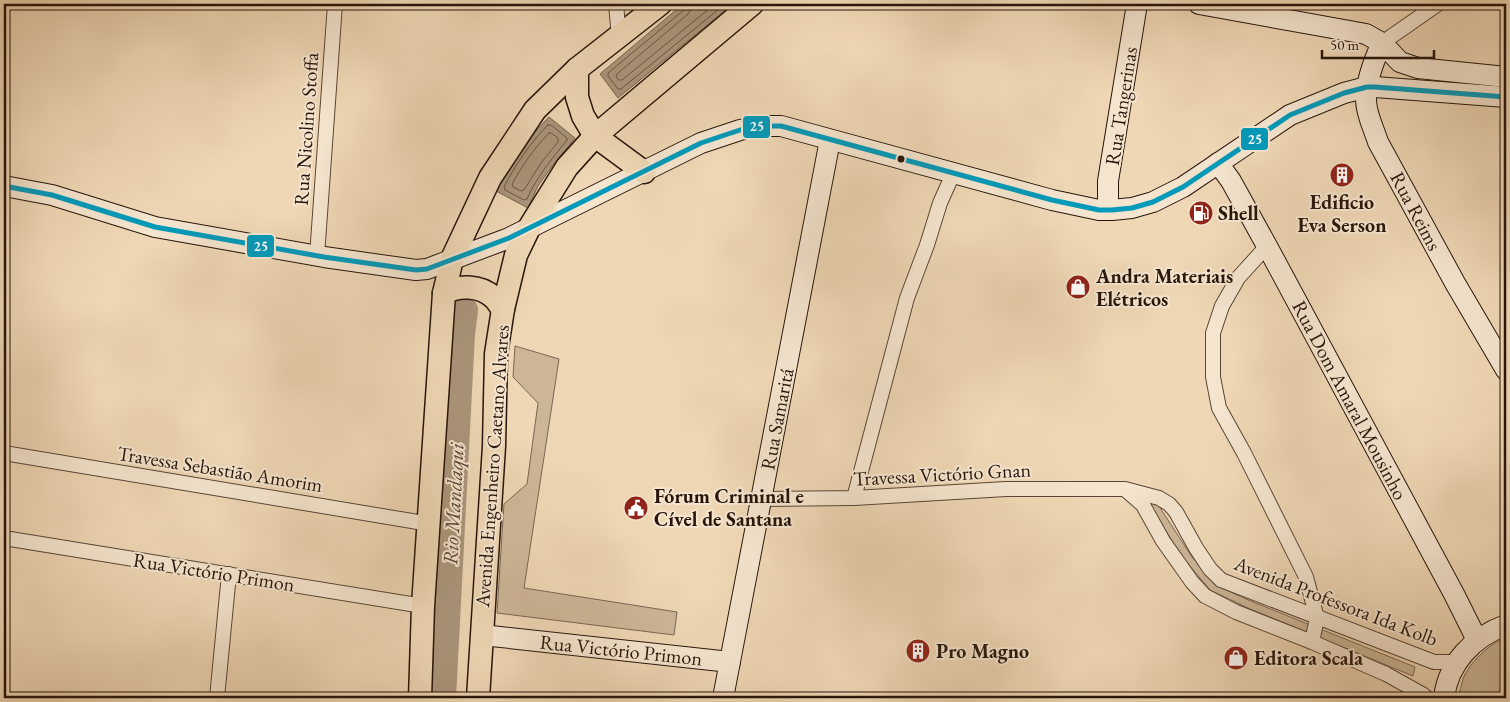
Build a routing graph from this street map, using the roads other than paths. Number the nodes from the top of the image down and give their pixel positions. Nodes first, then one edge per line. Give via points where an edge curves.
1 (335, 4) edge
2 (616, 4) edge
3 (660, 4) edge
4 (752, 4) edge
5 (1137, 4) edge
6 (1199, 4) edge
7 (1438, 4) edge
8 (619, 37) junction
9 (1382, 43) junction
10 (577, 69) junction
11 (1506, 77) edge
12 (1367, 88) junction
13 (1506, 97) edge
14 (595, 136) junction
15 (830, 140) junction
16 (1218, 163) junction
17 (644, 172) junction
18 (953, 174) junction
19 (4, 186) edge
20 (1108, 210) junction
21 (529, 228) junction
22 (1267, 246) junction
23 (317, 256) junction
24 (452, 260) junction
25 (444, 294) junction
26 (503, 309) junction
27 (1506, 370) edge
28 (4, 453) edge
29 (1125, 489) junction
30 (854, 498) junction
31 (762, 500) junction
32 (430, 524) junction
33 (4, 538) edge
34 (228, 574) junction
35 (423, 606) junction
36 (1317, 618) junction
37 (1506, 625) edge
38 (482, 634) junction
39 (1477, 640) junction
40 (1312, 642) junction
41 (730, 662) junction
42 (1457, 662) junction
43 (218, 698) edge
44 (420, 698) edge
45 (478, 698) edge
46 (724, 698) edge
47 (1427, 698) edge
48 (1444, 698) edge

1 - 23 street, Rua Nicolino Stoffa
2 - 8 street
3 - 8 main road
4 - 14 main road, Avenida Engenheiro Caetano Alvares
5 - 20 main road, Rua Tangerinas via 1108,181
6 - 9 main road via 1366,34
7 - 9 street
8 - 10 main road
9 - 11 main road via 1400,62 1418,68
9 - 12 main road, Rua Reims
10 - 14 main road via 577,97 583,116
10 - 24 main road via 534,110 490,178
12 - 13 main road
12 - 16 main road via 1344,93 1290,115
12 - 27 main road, Rua Reims via 1366,102 1378,142
14 - 17 main road
14 - 21 main road, Avenida Engenheiro Caetano Alvares via 567,167
15 - 17 main road via 781,126 760,126 701,143
15 - 18 main road
15 - 31 main road, Rua Samaritá
16 - 20 main road via 1183,187 1153,202
16 - 22 main road, Rua Dom Amaral Mousinho
17 - 21 main road
18 - 20 main road via 1052,200
18 - 30 street via 907,298
19 - 23 main road via 52,195 155,227
21 - 24 main road
21 - 26 main road, Avenida Engenheiro Caetano Alvares via 516,255
22 - 36 street via 1238,278 1222,306 1212,333 1213,377 1219,408 1306,577
22 - 39 main road, Rua Dom Amaral Mousinho
23 - 24 main road via 416,270
24 - 25 main road
25 - 26 main road via 458,288 478,290 492,296
25 - 32 main road
26 - 38 main road, Avenida Engenheiro Caetano Alvares via 496,354 494,446
28 - 32 street, Travessa Sebastião Amorim
29 - 30 street, Travessa Victório Gnan via 1006,489
29 - 36 street, Avenida Professora Ida Kolb via 1160,498 1169,504 1210,569 1222,580
29 - 40 street via 1143,505 1175,558 1206,596 1236,612
30 - 31 street, Travessa Victório Gnan
31 - 41 main road, Rua Samaritá
32 - 35 main road
33 - 34 street, Rua Victório Primon
34 - 35 street, Rua Victório Primon
34 - 43 street
35 - 44 main road
36 - 40 street
36 - 42 street, Avenida Professora Ida Kolb via 1434,662
37 - 39 main road
38 - 41 main road, Rua Victório Primon
38 - 45 main road, Avenida Engenheiro Caetano Alvares
39 - 42 main road
40 - 47 street via 1386,674
41 - 46 main road, Rua Samaritá
42 - 48 main road via 1448,678

